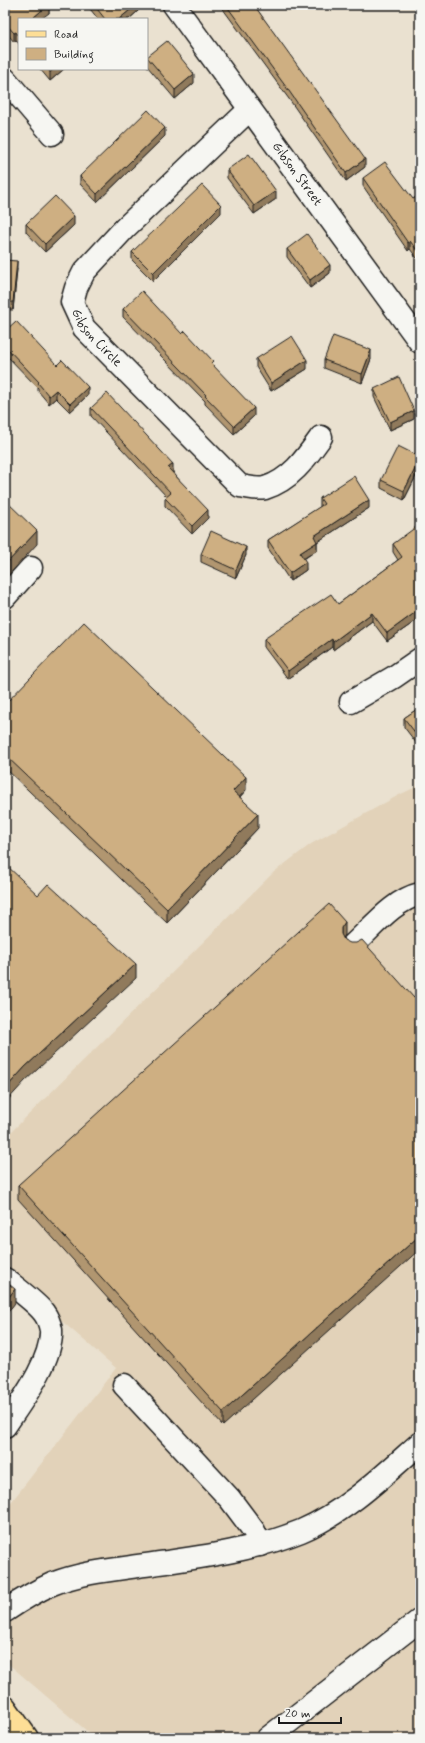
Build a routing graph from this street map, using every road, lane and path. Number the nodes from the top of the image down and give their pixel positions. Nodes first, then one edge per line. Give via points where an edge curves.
1 (174, 5) edge
2 (5, 79) edge
3 (250, 109) junction
4 (52, 134) dead end
5 (420, 342) edge
6 (321, 437) dead end
7 (31, 568) dead end
8 (5, 597) edge
9 (420, 659) edge
10 (351, 702) dead end
11 (420, 894) edge
12 (353, 944) edge
13 (5, 1279) edge
14 (124, 1385) dead end
15 (5, 1426) edge
16 (420, 1443) edge
17 (260, 1545) junction
18 (5, 1611) edge
19 (420, 1620) edge
20 (5, 1707) edge
21 (26, 1738) edge
22 (268, 1738) edge

1 - 3 street, Gibson Street
2 - 4 street
3 - 5 street, Gibson Street
3 - 6 street, Gibson Circle via 125,228 89,266 76,288 72,302 84,328 240,486 264,488 281,480 302,464
7 - 8 street
9 - 10 street via 394,678
11 - 12 street via 412,896 394,908
13 - 15 street via 44,1312 51,1329 49,1346 41,1366
14 - 17 street via 230,1499 254,1531
16 - 17 street via 366,1490 326,1518 300,1531
17 - 18 street via 210,1555 90,1572 53,1584
19 - 22 street
20 - 21 main road

